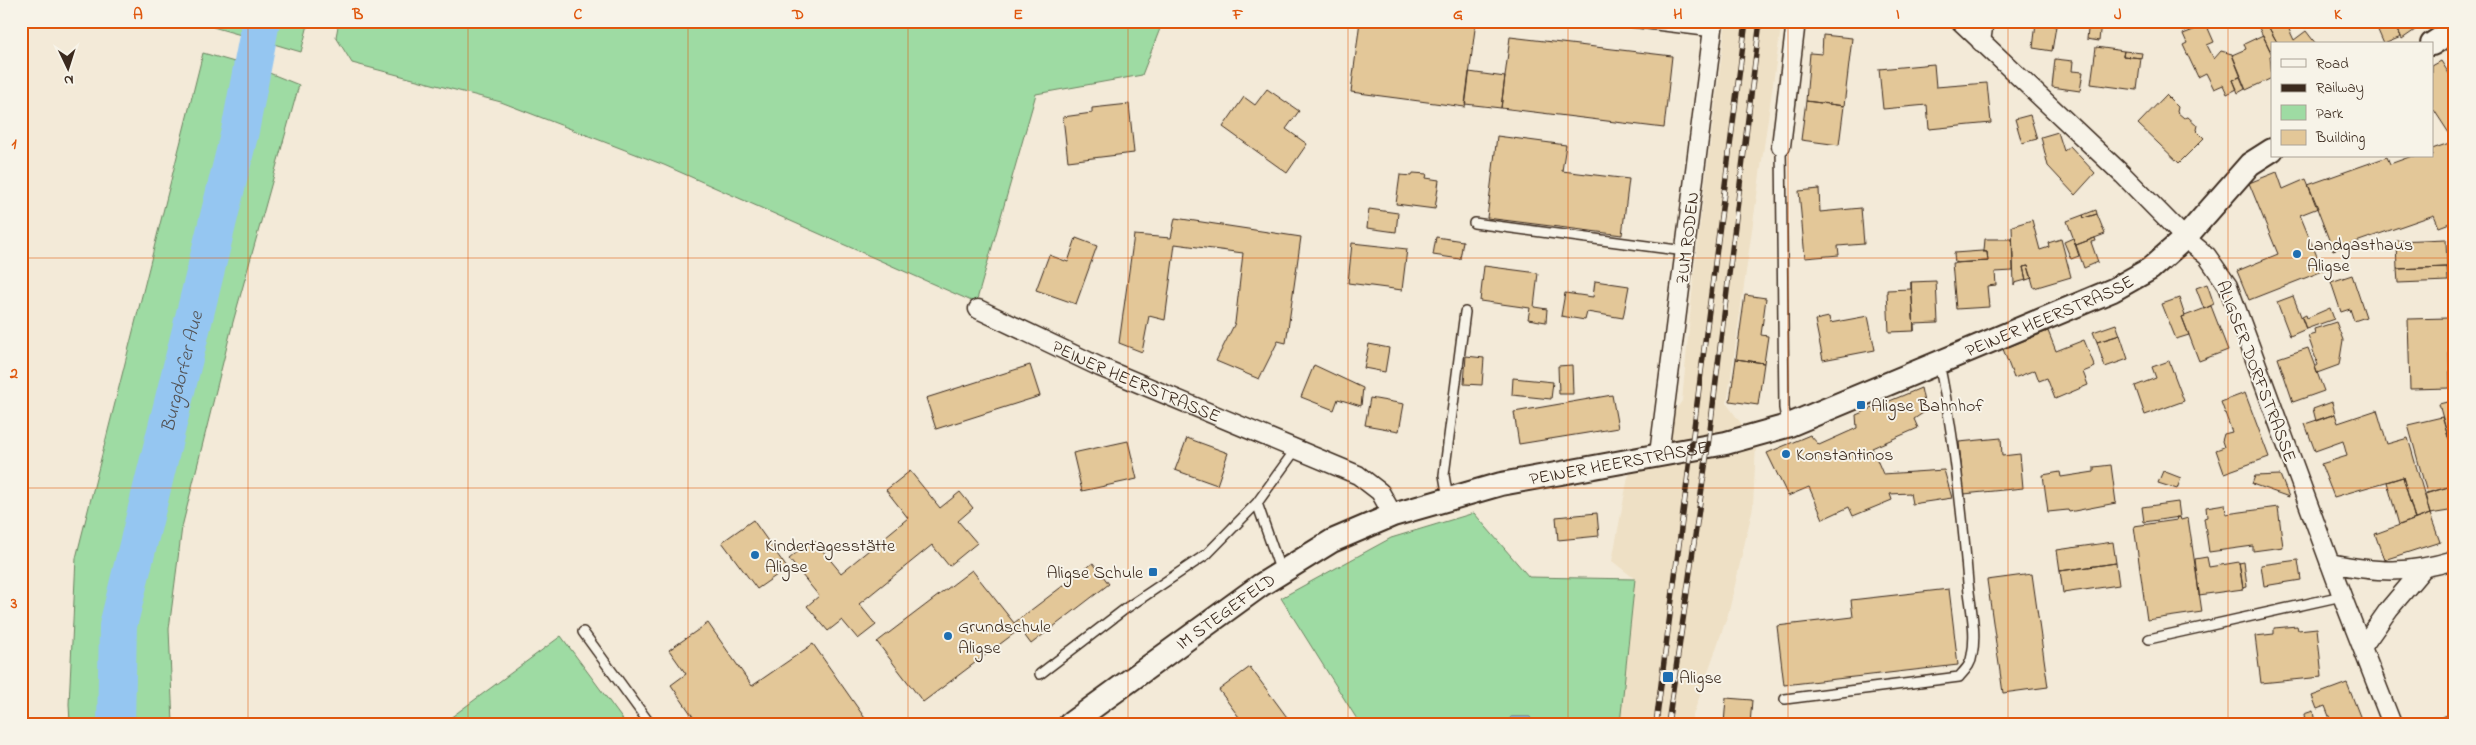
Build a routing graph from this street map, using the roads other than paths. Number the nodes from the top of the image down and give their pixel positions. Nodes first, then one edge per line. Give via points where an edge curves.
1 (1622, 21) edge
2 (1796, 21) edge
3 (1960, 21) edge
4 (1984, 21) edge
5 (1713, 27) edge
6 (2455, 29) edge
7 (1982, 42) junction
8 (2434, 43) edge
9 (1780, 146) joint
10 (2271, 151) edge
11 (1474, 223) dead end
12 (2185, 238) junction
13 (1685, 251) junction
14 (978, 309) dead end
15 (1465, 312) dead end
16 (1939, 363) junction
17 (1787, 426) junction
18 (1296, 449) junction
19 (1659, 454) junction
20 (1448, 498) junction
21 (1257, 504) junction
22 (1393, 515) junction
23 (2455, 560) edge
24 (2330, 563) junction
25 (2422, 570) junction
26 (1281, 572) junction
27 (2342, 596) junction
28 (583, 632) dead end
29 (2148, 639) dead end
30 (2363, 646) junction
31 (1040, 674) dead end
32 (1785, 700) dead end
33 (650, 724) edge
34 (1070, 724) edge
35 (2392, 724) edge

1 - 5 lane
2 - 9 street
3 - 7 street, ALIGSER DORFSTRASSE
4 - 7 street
5 - 13 street, ZUM RODEN
6 - 8 street
7 - 12 street, ALIGSER DORFSTRASSE via 2123,174
9 - 17 lane via 1784,408
10 - 12 street, PEINER HEERSTRASSE via 2250,164
11 - 13 lane
12 - 16 street, PEINER HEERSTRASSE via 2150,269 2113,290
12 - 24 street, ALIGSER DORFSTRASSE via 2207,256 2228,286
13 - 19 street, ZUM RODEN
14 - 18 street, PEINER HEERSTRASSE via 1100,367
15 - 20 lane via 1444,475
16 - 17 street, PEINER HEERSTRASSE
16 - 32 lane via 1965,544 1973,636 1969,666 1959,677
17 - 19 street, PEINER HEERSTRASSE via 1726,443
18 - 21 lane
18 - 22 street, PEINER HEERSTRASSE via 1358,475 1380,492
19 - 20 street, PEINER HEERSTRASSE via 1526,479
20 - 22 street, PEINER HEERSTRASSE
21 - 26 lane
21 - 31 lane via 1207,554 1125,609
22 - 26 street, IM STEGEFELD via 1332,542
23 - 25 street
24 - 25 street via 2383,572
24 - 27 street, ALIGSER DORFSTRASSE
25 - 30 street
26 - 34 street, IM STEGEFELD
27 - 29 lane
27 - 30 street, ALIGSER DORFSTRASSE
28 - 33 lane
30 - 35 street, ALIGSER DORFSTRASSE

